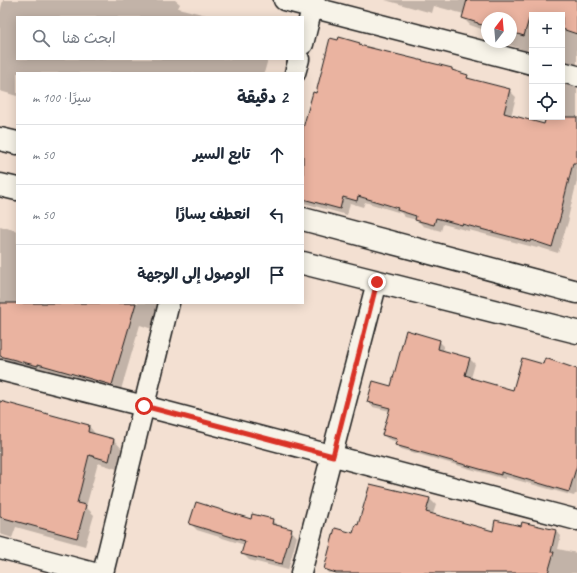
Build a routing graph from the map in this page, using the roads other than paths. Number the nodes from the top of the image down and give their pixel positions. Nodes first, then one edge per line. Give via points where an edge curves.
1 (284, 0) edge
2 (313, 4) edge
3 (304, 40) edge
4 (299, 60) edge
5 (529, 63) edge
6 (295, 72) edge
7 (565, 73) edge
8 (577, 76) edge
9 (0, 139) edge
10 (16, 143) edge
11 (0, 185) edge
12 (16, 189) edge
13 (304, 219) edge
14 (304, 263) edge
15 (377, 282) junction
16 (577, 292) edge
17 (169, 304) edge
18 (577, 332) edge
19 (0, 370) edge
20 (144, 406) junction
21 (333, 456) junction
22 (577, 520) edge
23 (0, 548) edge
24 (94, 573) edge
25 (103, 573) edge
26 (301, 573) edge

1 - 2 street
2 - 3 street
2 - 5 street
4 - 6 street
7 - 8 street
9 - 10 street
11 - 12 street
13 - 16 street
14 - 15 street
15 - 18 street
15 - 21 street
17 - 20 street
19 - 20 street
20 - 21 street
20 - 25 street
21 - 22 street
21 - 26 street
23 - 24 street

